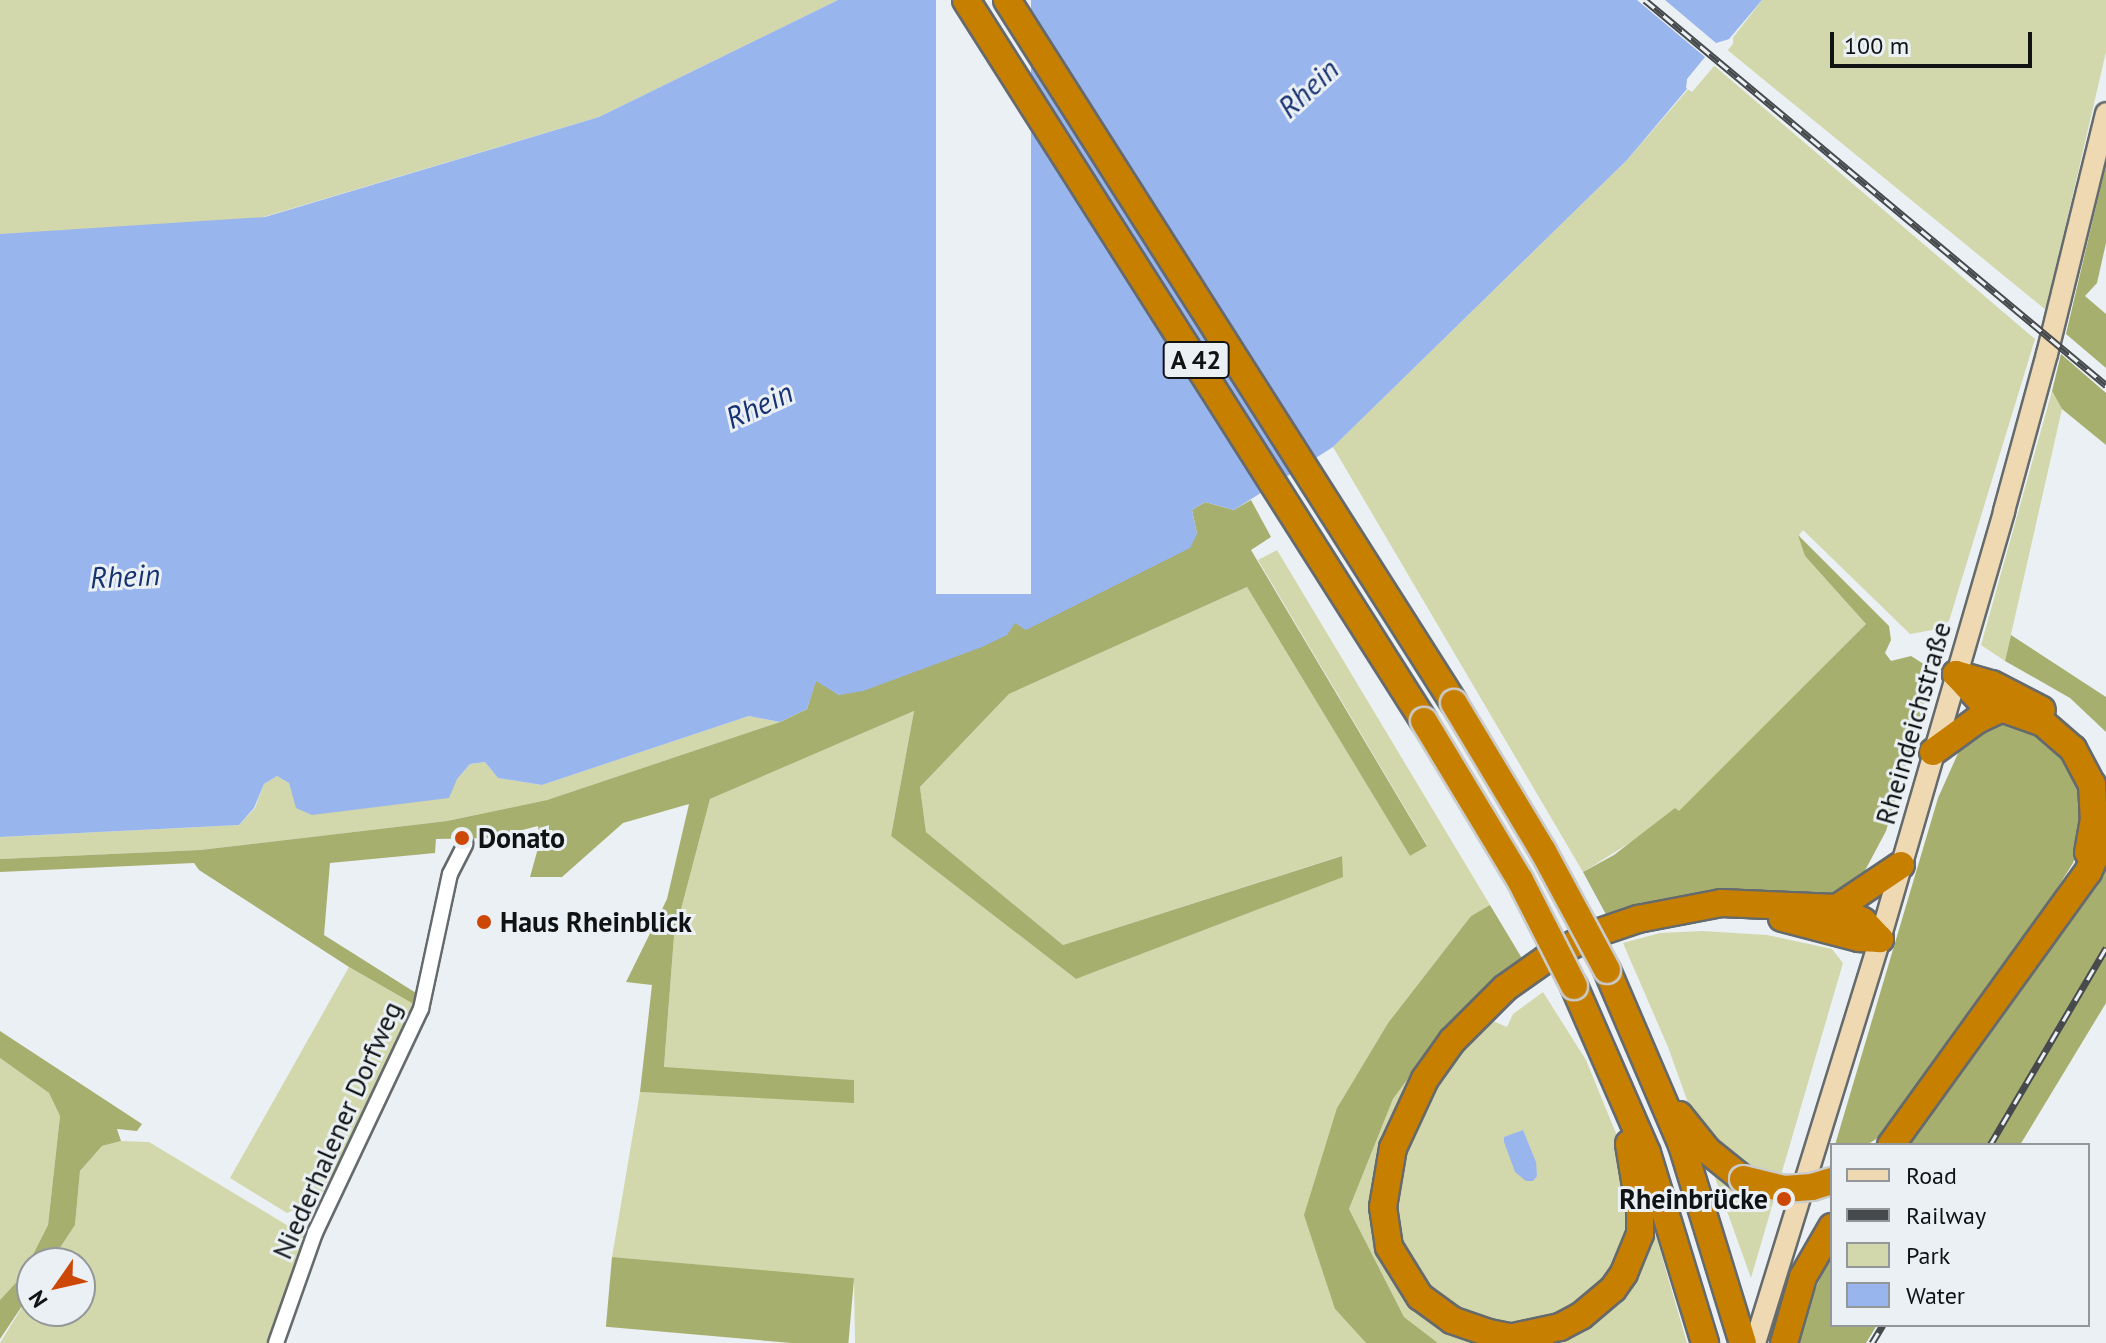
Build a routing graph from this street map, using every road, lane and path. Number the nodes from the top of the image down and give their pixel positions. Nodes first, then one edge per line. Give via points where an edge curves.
1 (966, 0) edge
2 (1007, 0) edge
3 (2106, 113) edge
4 (1956, 674) junction
5 (1998, 710) junction
6 (1933, 752) junction
7 (2106, 787) edge
8 (2106, 834) edge
9 (465, 844) dead end
10 (1901, 865) junction
11 (2073, 888) junction
12 (1837, 908) junction
13 (1688, 910) junction
14 (1880, 939) junction
15 (1609, 1059) junction
16 (1658, 1086) junction
17 (1897, 1135) edge
18 (1830, 1182) edge
19 (1830, 1230) edge
20 (1507, 1337) junction
21 (276, 1343) edge
22 (1540, 1343) edge
23 (1705, 1343) edge
24 (1743, 1343) edge
25 (1755, 1343) edge
26 (1784, 1343) edge

1 - 15 highway, A 42, bridge via 1439,746 1520,880
2 - 16 highway, A 42, bridge via 1543,851 1607,970
3 - 4 main road, Rheindeichstraße via 2047,354
4 - 5 highway via 1970,692
4 - 6 main road, Rheindeichstraße
4 - 7 highway via 1992,684 2068,726 2095,760
5 - 6 highway
5 - 11 highway via 2043,723 2066,742 2092,784 2089,851
6 - 10 main road, Rheindeichstraße
8 - 11 highway via 2098,855
9 - 21 street, Niederhalener Dorfweg via 450,874 421,1009 315,1233
10 - 12 highway
10 - 14 main road, Rheindeichstraße
11 - 17 highway
12 - 13 highway via 1746,902
12 - 14 highway via 1863,921
13 - 14 highway via 1768,916
13 - 20 highway via 1591,935 1525,973 1452,1041 1402,1123 1387,1168 1383,1207 1397,1265 1434,1309 1470,1328
14 - 25 main road, Rheindeichstraße
15 - 20 highway via 1640,1210 1632,1258 1613,1289 1581,1316 1535,1334
15 - 23 highway, A 42 via 1647,1153
16 - 18 highway, bridge via 1708,1151 1743,1179 1784,1189
16 - 24 highway, A 42 via 1682,1145
19 - 26 highway via 1803,1277
20 - 22 highway

